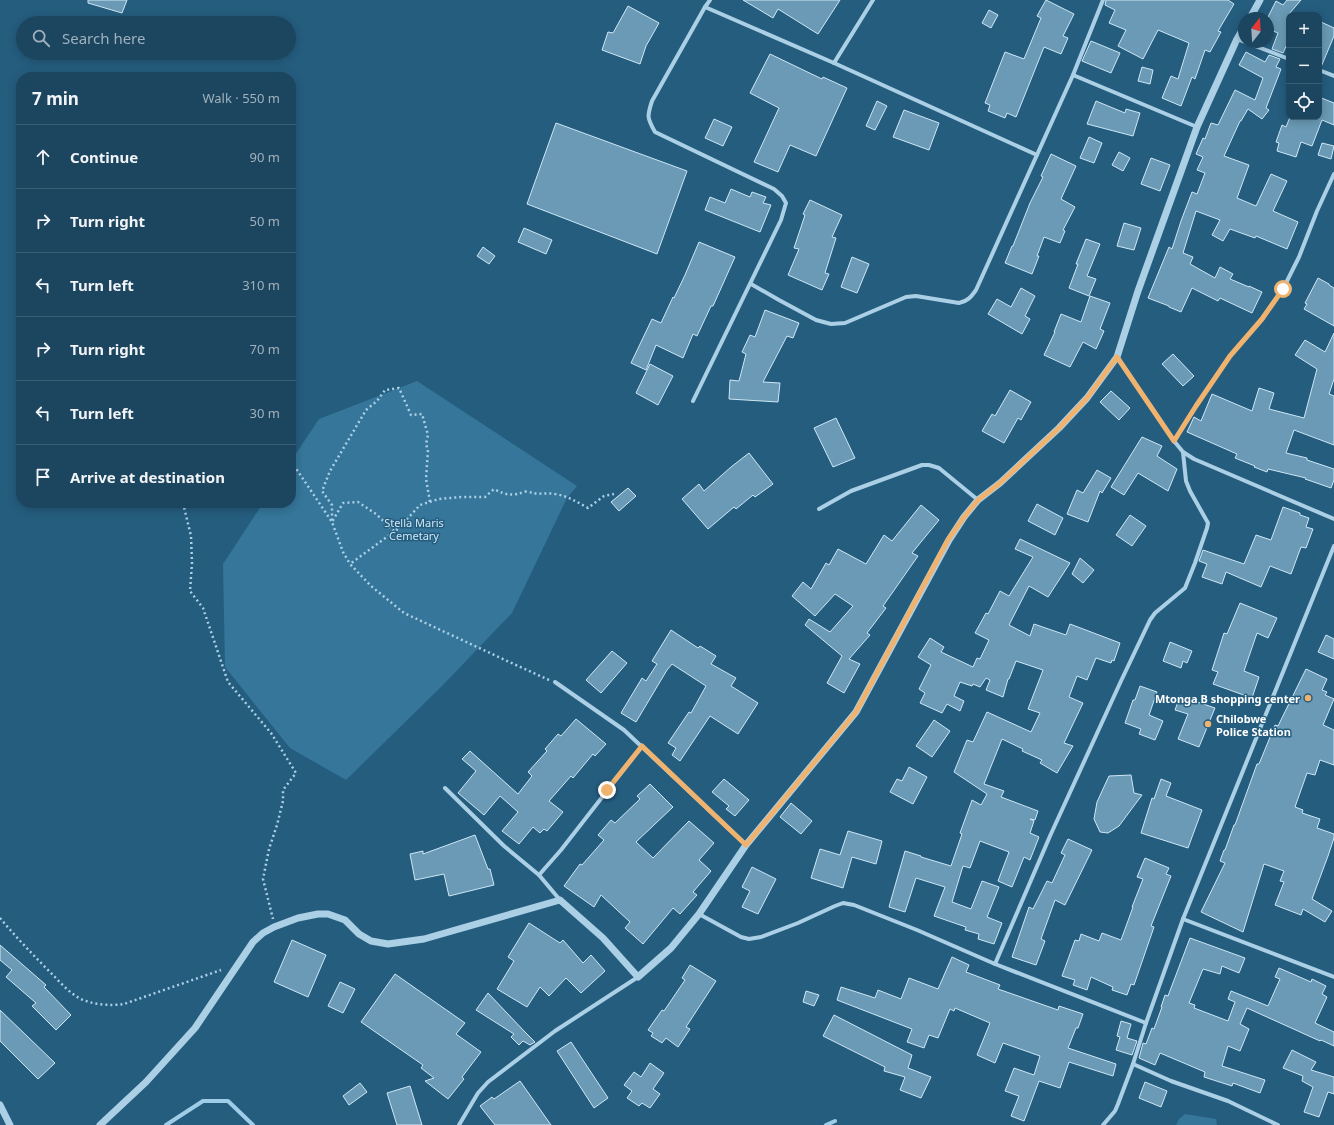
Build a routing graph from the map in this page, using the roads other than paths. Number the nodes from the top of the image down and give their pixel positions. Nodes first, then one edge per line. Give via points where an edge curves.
1 (710, 0) edge
2 (873, 0) edge
3 (1103, 0) edge
4 (1260, 0) edge
5 (705, 7) junction
6 (1253, 12) edge
7 (1237, 39) joint
8 (1286, 57) edge
9 (834, 63) junction
10 (1322, 71) edge
11 (1072, 75) junction
12 (1334, 76) edge
13 (1197, 128) junction
14 (1037, 155) junction
15 (1334, 174) edge
16 (751, 284) junction
17 (1117, 357) junction
18 (693, 401) dead end
19 (1174, 441) junction
20 (1183, 452) junction
21 (978, 500) junction
22 (819, 509) dead end
23 (1334, 519) edge
24 (1334, 546) edge
25 (555, 682) road end
26 (642, 746) junction
27 (445, 788) dead end
28 (746, 845) junction
29 (538, 875) junction
30 (560, 900) junction
31 (699, 914) junction
32 (1183, 919) junction
33 (995, 964) junction
34 (638, 977) junction
35 (1334, 977) edge
36 (1146, 1023) junction
37 (1133, 1064) junction
38 (0, 1105) edge
39 (10, 1125) edge
40 (100, 1125) edge
41 (459, 1125) edge
42 (1103, 1125) edge
43 (1278, 1125) edge

1 - 5 street
2 - 9 street
3 - 11 street
4 - 6 street
5 - 9 street
5 - 16 street via 652,101 648,121 655,132 774,189 782,196 786,203 783,215
7 - 8 street
7 - 13 street
9 - 14 street
10 - 12 street
11 - 13 street
11 - 14 street
13 - 17 street
14 - 16 street via 976,290 966,301 959,303 916,296 906,297 845,323 831,324 816,320
15 - 19 street via 1283,289 1262,319 1230,356
16 - 18 street
17 - 19 street
17 - 21 street via 1087,398 1059,428
19 - 20 street
20 - 23 street
20 - 33 street via 1186,481 1208,523 1195,564 1185,588 1150,620 1050,836
21 - 22 street via 939,468 922,465 851,491
21 - 28 street via 948,540 856,712
24 - 32 street
25 - 26 street via 624,730
26 - 28 street
26 - 29 street via 561,850
27 - 29 street via 498,841
28 - 31 street
29 - 30 street
30 - 34 street via 603,938
30 - 40 street via 424,939 388,944 371,941 359,934 345,920 328,914 298,918 274,927 253,942 194,1028 146,1082
31 - 33 street via 740,937 749,938 761,937 835,906 854,905
31 - 34 street via 671,948
32 - 35 street
32 - 36 street
33 - 36 street
34 - 41 street via 555,1031 488,1082 478,1093
36 - 37 street
37 - 42 street via 1115,1111
37 - 43 street via 1234,1104
38 - 39 street

